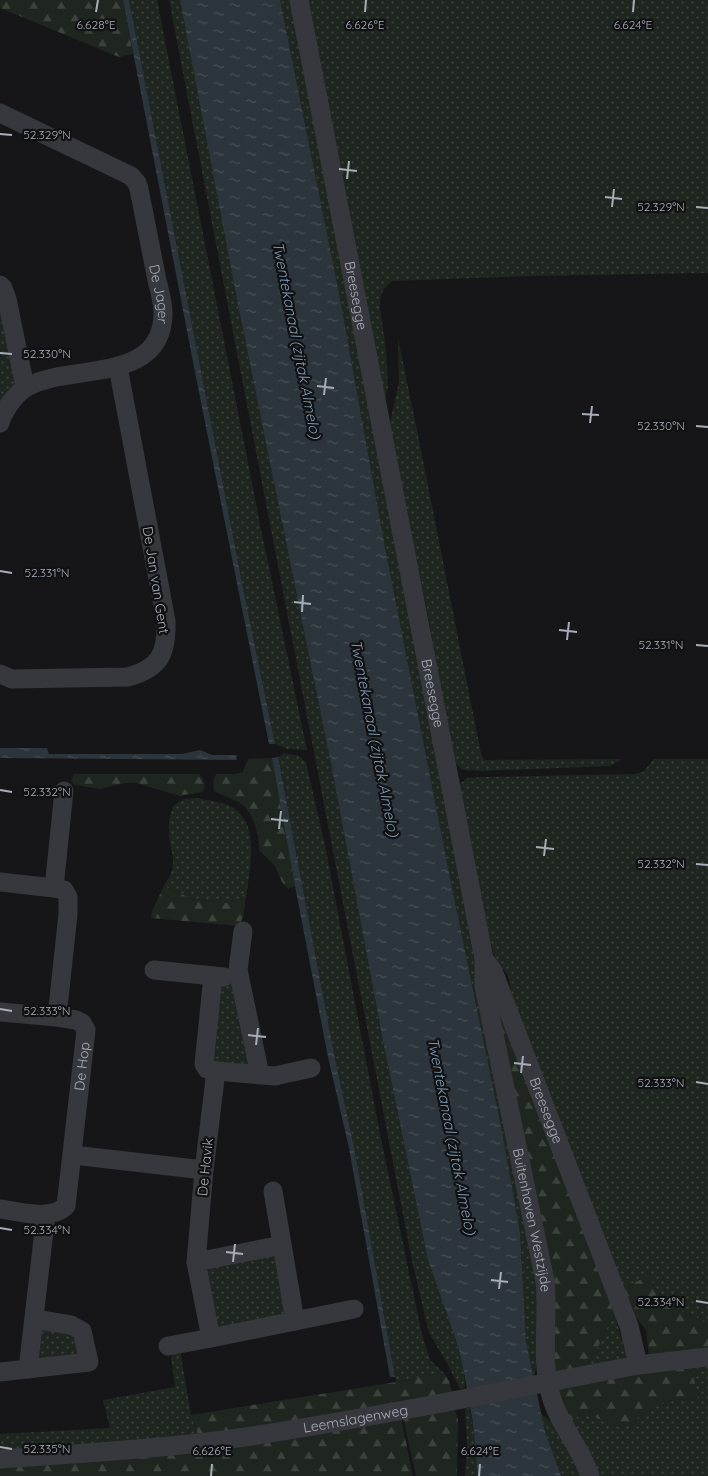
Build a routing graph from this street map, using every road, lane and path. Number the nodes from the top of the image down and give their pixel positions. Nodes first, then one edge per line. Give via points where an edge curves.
1 (299, 0) edge
2 (0, 113) edge
3 (0, 286) edge
4 (118, 367) junction
5 (25, 387) junction
6 (0, 422) edge
7 (0, 674) edge
8 (64, 791) dead end
9 (0, 882) edge
10 (54, 888) junction
11 (243, 931) dead end
12 (484, 959) junction
13 (154, 970) dead end
14 (213, 976) junction
15 (240, 979) junction
16 (0, 1012) edge
17 (57, 1017) junction
18 (311, 1068) dead end
19 (216, 1071) junction
20 (260, 1075) junction
21 (73, 1155) junction
22 (204, 1170) junction
23 (273, 1191) dead end
24 (0, 1210) edge
25 (46, 1214) junction
26 (282, 1245) junction
27 (196, 1262) junction
28 (354, 1309) dead end
29 (34, 1319) junction
30 (295, 1321) junction
31 (211, 1338) junction
32 (168, 1346) dead end
33 (708, 1357) edge
34 (638, 1365) junction
35 (28, 1369) junction
36 (0, 1372) edge
37 (0, 1458) edge
38 (590, 1476) edge

1 - 12 street, Breesegge
2 - 4 street, De Jager via 131,176 137,183 163,312 153,345 139,358
3 - 5 street via 7,299
4 - 5 street, De Jager via 41,381
4 - 7 street, De Jan van Gent via 166,621 167,639 161,658 153,666 128,678 12,679
5 - 6 street
8 - 10 street
9 - 10 street
10 - 17 street via 64,890 68,897
11 - 15 street via 238,970
12 - 34 street, Breesegge via 493,970 629,1326
12 - 38 street, Buitenhaven Westzijde via 484,986 545,1281 546,1374 556,1410
13 - 14 street
14 - 15 street
14 - 19 street via 204,1064 207,1069
15 - 20 street
16 - 17 street
17 - 21 street, De Hop via 76,1020 86,1030
18 - 20 street via 275,1076
19 - 20 street
19 - 22 street, De Havik
21 - 22 street
21 - 25 street, De Hop via 66,1206 59,1213
22 - 27 street, De Havik
23 - 26 street
24 - 25 street
25 - 29 street
26 - 27 street
26 - 30 street
27 - 31 street, De Havik
28 - 30 street
29 - 35 street
29 - 35 street via 71,1325 82,1331 89,1362
30 - 31 street
31 - 32 street
33 - 34 street, Leemslagenweg
34 - 37 street, Leemslagenweg, bridge via 333,1423 216,1441
35 - 36 street

